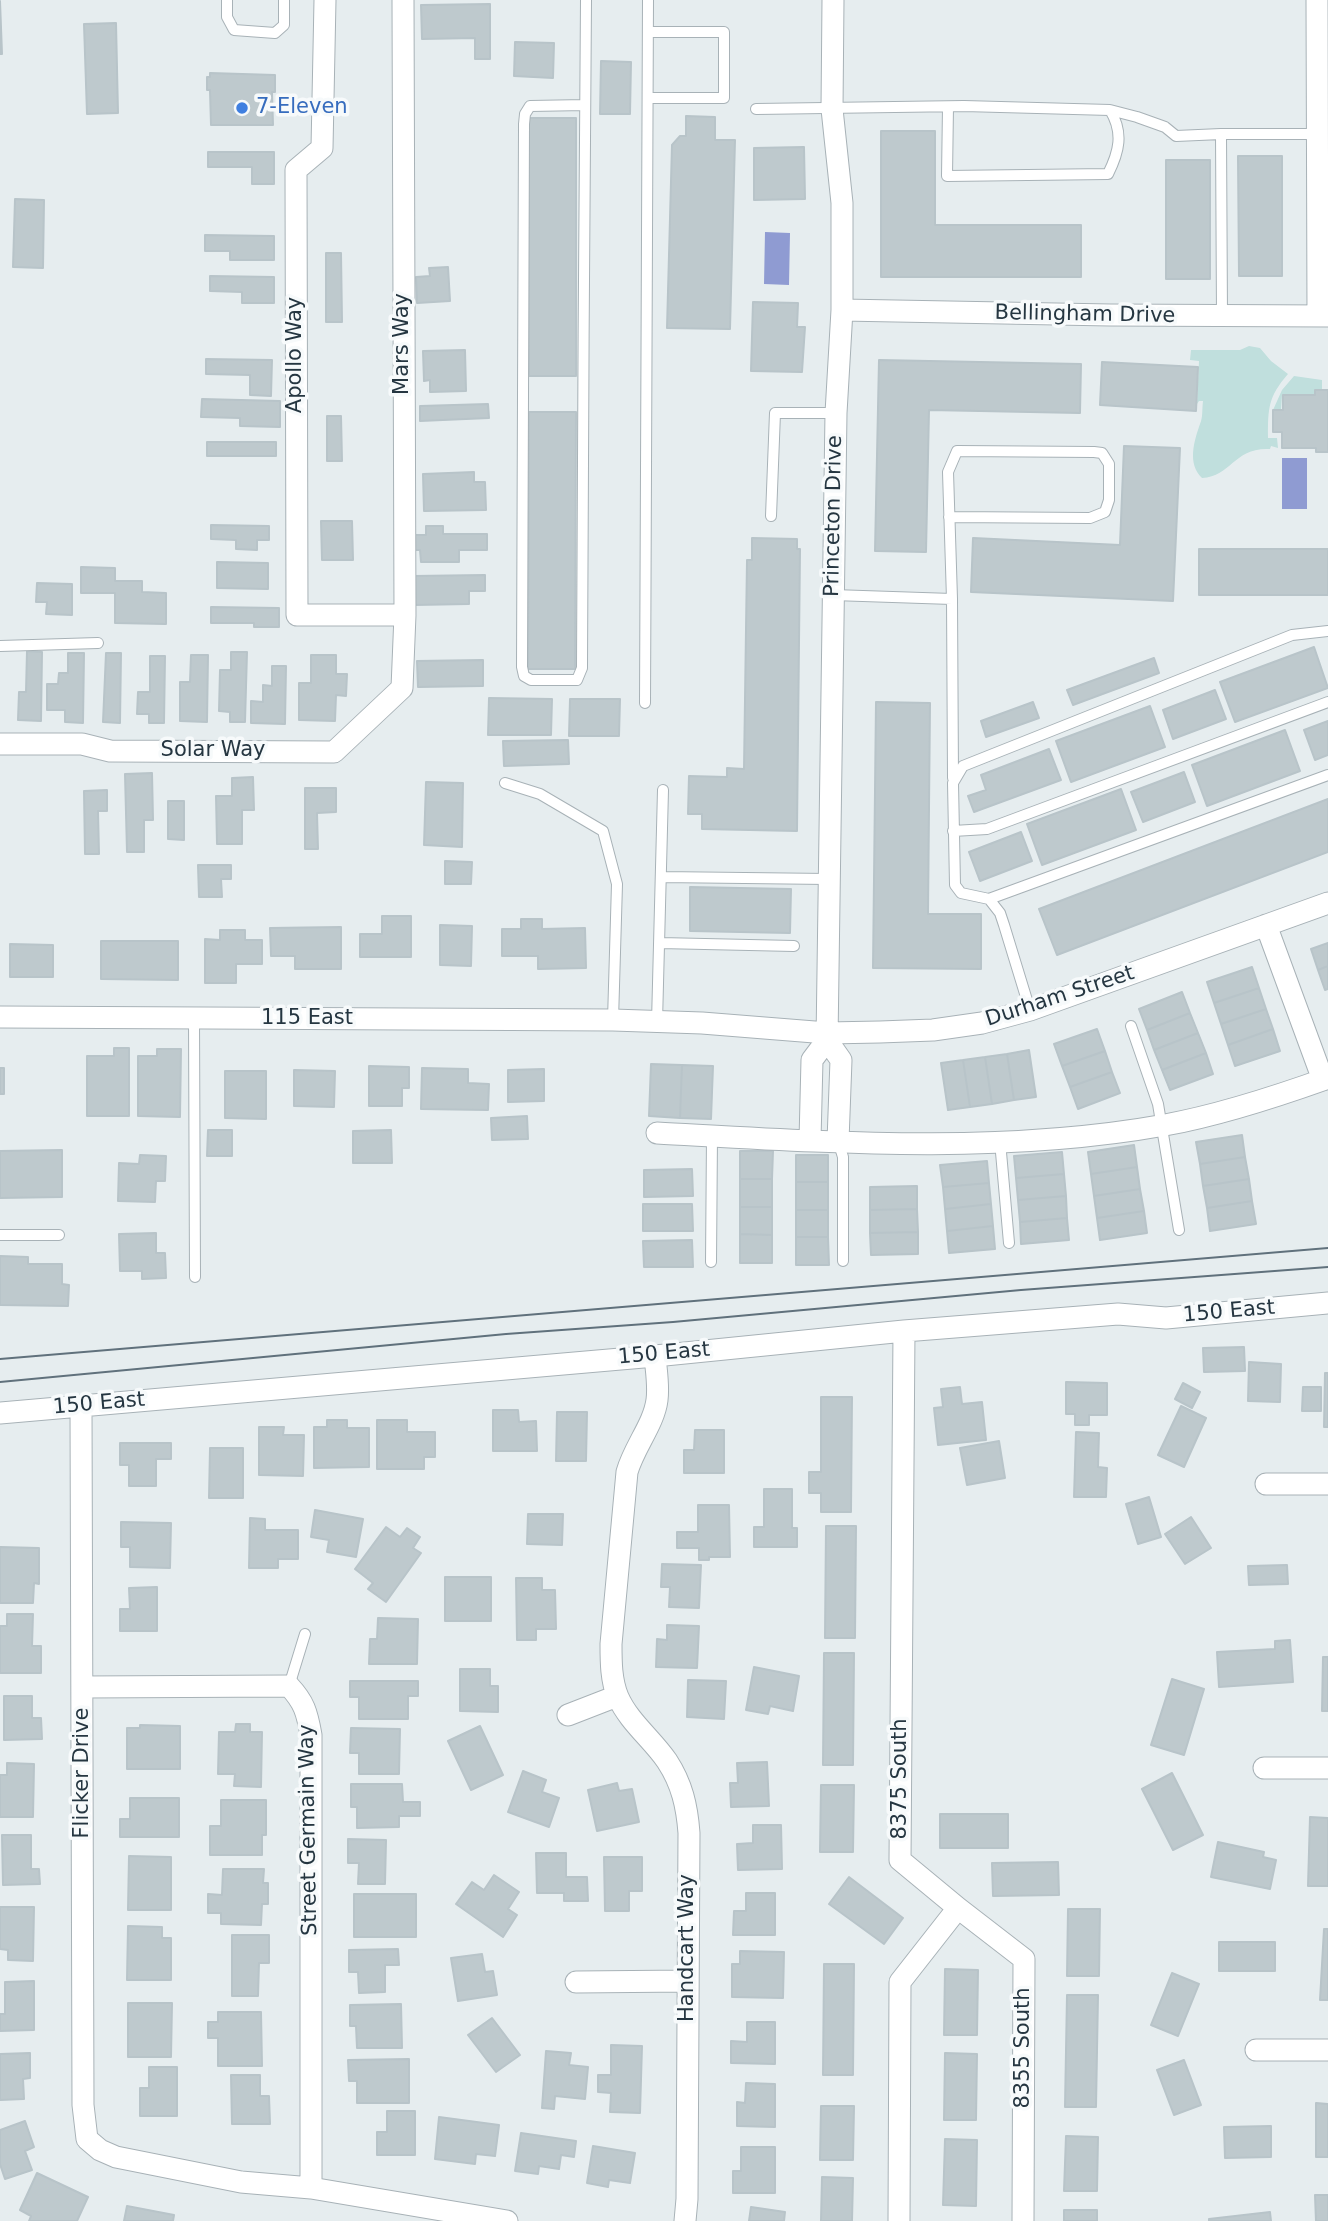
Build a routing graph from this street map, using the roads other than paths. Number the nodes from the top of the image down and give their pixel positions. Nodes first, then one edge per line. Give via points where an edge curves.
1 (227, 0) edge
2 (284, 0) edge
3 (325, 0) edge
4 (403, 0) edge
5 (586, 0) edge
6 (648, 0) edge
7 (833, 0) edge
8 (1317, 0) edge
9 (648, 32) junction
10 (648, 98) junction
11 (586, 105) junction
12 (948, 107) junction
13 (756, 109) dead end
14 (832, 109) junction
15 (1110, 110) junction
16 (1323, 133) edge
17 (1221, 134) junction
18 (842, 310) junction
19 (1323, 316) edge
20 (1222, 317) junction
21 (836, 413) junction
22 (771, 516) dead end
23 (949, 517) junction
24 (833, 595) junction
25 (952, 598) junction
26 (405, 615) junction
27 (1328, 631) edge
28 (98, 643) dead end
29 (0, 646) edge
30 (402, 688) joint
31 (1328, 702) edge
32 (645, 703) dead end
33 (0, 744) edge
34 (1328, 775) edge
35 (505, 783) dead end
36 (953, 783) junction
37 (663, 790) dead end
38 (953, 831) junction
39 (661, 877) junction
40 (828, 879) junction
41 (989, 899) junction
42 (1328, 903) edge
43 (1266, 925) junction
44 (660, 943) junction
45 (794, 946) dead end
46 (1030, 1010) junction
47 (0, 1017) edge
48 (194, 1018) junction
49 (613, 1020) junction
50 (657, 1022) junction
51 (1131, 1026) dead end
52 (827, 1036) junction
53 (1326, 1084) edge
54 (1163, 1125) junction
55 (657, 1133) dead end
56 (712, 1136) junction
57 (810, 1140) junction
58 (838, 1141) junction
59 (1000, 1141) junction
60 (1179, 1230) dead end
61 (0, 1235) edge
62 (59, 1235) dead end
63 (1009, 1243) dead end
64 (843, 1261) dead end
65 (710, 1262) dead end
66 (195, 1276) dead end
67 (1328, 1303) edge
68 (904, 1331) junction
69 (655, 1356) junction
70 (81, 1406) junction
71 (0, 1413) edge
72 (1266, 1484) dead end
73 (1328, 1484) edge
74 (305, 1634) dead end
75 (289, 1686) junction
76 (83, 1687) junction
77 (617, 1696) junction
78 (568, 1715) dead end
79 (1264, 1768) dead end
80 (1328, 1768) edge
81 (958, 1908) junction
82 (688, 1981) junction
83 (576, 1982) dead end
84 (1256, 2050) dead end
85 (1328, 2050) edge
86 (311, 2188) junction
87 (507, 2221) edge
88 (685, 2221) edge
89 (899, 2221) edge
90 (1023, 2221) edge

1 - 2 lane via 227,17 234,30 275,33 284,25
3 - 26 street, Apollo Way via 322,148 296,170 297,615
4 - 26 street, Mars Way
5 - 11 lane
6 - 9 lane
7 - 14 street, Princeton Drive
8 - 16 street
9 - 10 lane
9 - 10 lane via 724,32 724,98
10 - 32 lane
11 - 11 lane via 582,668 577,680 531,680 522,667 524,124 530,106
12 - 14 lane
12 - 15 lane
12 - 15 lane via 947,176 1108,174 1119,148 1119,128
13 - 14 lane
14 - 18 street, Princeton Drive via 842,203
15 - 17 lane via 1156,124 1176,136
16 - 17 lane
16 - 19 street
17 - 20 lane
18 - 20 street, Bellingham Drive
18 - 21 street, Princeton Drive
19 - 20 street, Bellingham Drive
21 - 22 lane via 775,413
21 - 24 street, Princeton Drive
23 - 23 lane via 948,472 957,451 1094,452 1101,453 1109,464 1109,500 1105,512 1098,516
23 - 25 lane
24 - 25 lane
24 - 40 street, Princeton Drive
25 - 36 lane
26 - 30 street, Mars Way
27 - 36 lane via 1292,635 973,760 963,766
28 - 29 lane
30 - 33 street, Solar Way via 334,752 110,751 82,744
31 - 38 lane via 987,830
34 - 41 lane
35 - 49 lane via 540,794 603,831 617,884
36 - 38 lane
37 - 39 lane
38 - 41 lane via 956,885 961,892
39 - 40 lane
39 - 44 lane
40 - 52 street, Princeton Drive
41 - 46 lane via 1000,913
42 - 43 street, Durham Street
43 - 46 street, Durham Street
43 - 53 street
44 - 45 lane
44 - 50 lane
46 - 52 street, Durham Street via 933,1030
47 - 48 street, 115 East
48 - 49 street, 115 East
48 - 66 lane
49 - 50 street, Durham Street
50 - 52 street, Durham Street
51 - 54 lane
52 - 57 street via 812,1060
52 - 58 street via 841,1060
53 - 54 street
54 - 59 street
54 - 60 lane
55 - 56 street
56 - 57 street
56 - 65 lane
57 - 58 street
58 - 59 street
58 - 64 lane via 843,1157
59 - 63 lane
61 - 62 lane
67 - 68 street, 150 East via 1166,1318 1118,1314
68 - 69 street, 150 East
68 - 81 street, 8375 South via 900,1860
69 - 70 street, 150 East
69 - 77 street, Handcart Way via 657,1401 627,1472 611,1644
70 - 71 street, 150 East
70 - 76 street, Flicker Drive
72 - 73 street
74 - 75 lane
75 - 76 street
75 - 86 street, Street Germain Way via 301,1699 311,1735
76 - 86 street, Flicker Drive via 83,2105 88,2139 116,2157 241,2182
77 - 78 street
77 - 82 street, Handcart Way via 666,1761 687,1807
79 - 80 street
81 - 89 street via 900,1982
81 - 90 street, 8355 South via 1024,1959
82 - 83 street
82 - 88 street, Handcart Way
84 - 85 street
86 - 87 street

